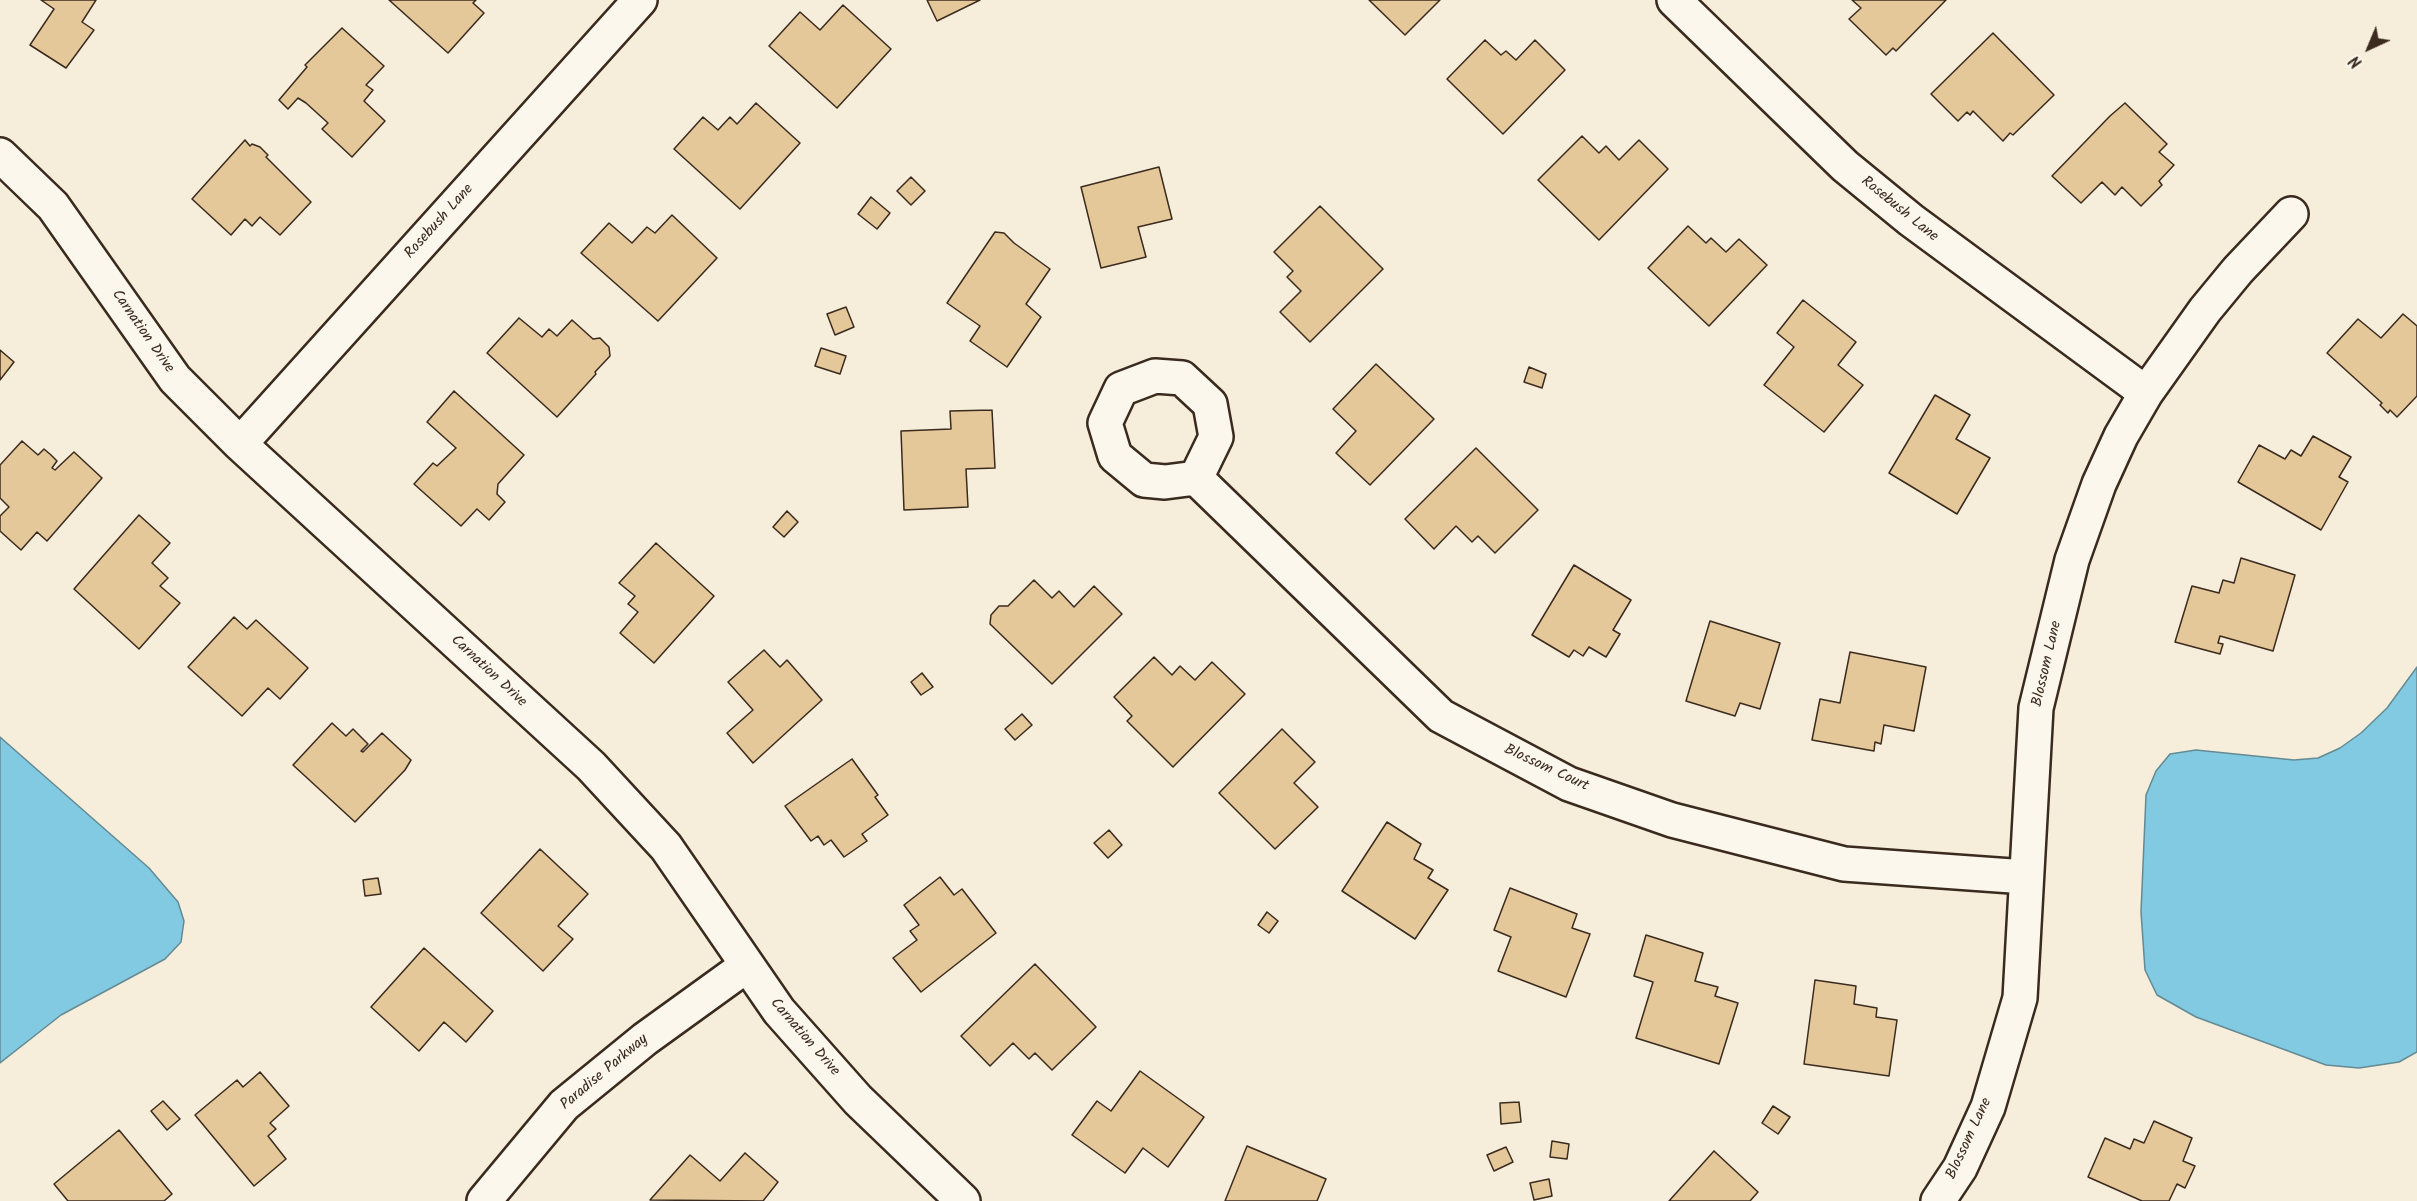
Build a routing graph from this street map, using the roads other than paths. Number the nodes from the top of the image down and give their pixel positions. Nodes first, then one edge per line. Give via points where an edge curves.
1 (640, 0) edge
2 (1674, 0) edge
3 (0, 155) edge
4 (2291, 214) dead end
5 (2146, 393) junction
6 (240, 444) junction
7 (1196, 478) dead end
8 (2026, 877) junction
9 (746, 966) junction
10 (484, 1201) edge
11 (963, 1201) edge
12 (1938, 1201) edge

1 - 6 street, Rosebush Lane
2 - 5 street, Rosebush Lane via 1845,166 1930,236
3 - 6 street, Carnation Drive via 53,206 175,380
4 - 5 street, Blossom Lane via 2205,310
5 - 8 street, Blossom Lane via 2121,436 2072,560 2036,708
6 - 9 street, Carnation Drive via 591,766 666,847
7 - 8 street, Blossom Court via 1441,716 1569,784 1672,820 1844,864
8 - 12 street, Blossom Lane via 2019,998 1988,1107 1960,1168
9 - 10 street, Paradise Parkway via 645,1039 564,1105
9 - 11 street, Carnation Drive via 779,1011 858,1100

